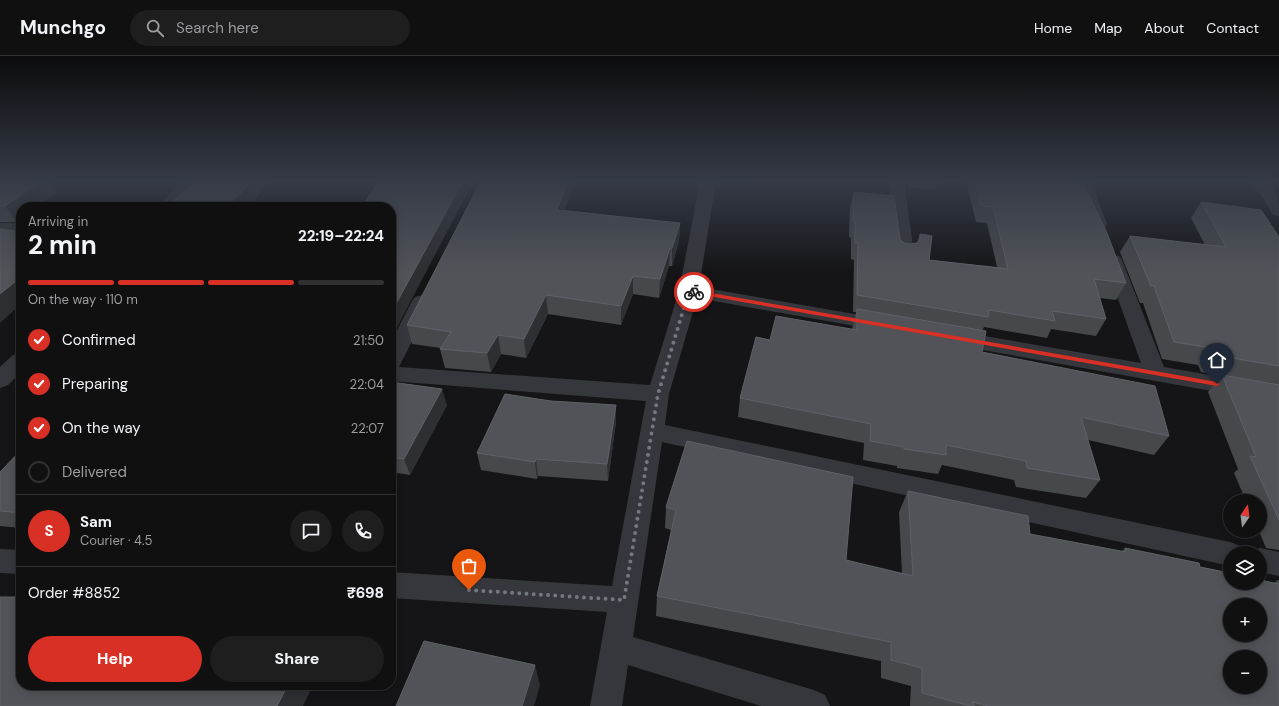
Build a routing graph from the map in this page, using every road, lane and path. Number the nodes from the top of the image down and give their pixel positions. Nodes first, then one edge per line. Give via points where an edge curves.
1 (703, 211) edge
2 (900, 211) edge
3 (1095, 211) edge
4 (0, 228) edge
5 (16, 228) edge
6 (905, 254) edge
7 (430, 285) edge
8 (689, 291) junction
9 (898, 328) edge
10 (937, 335) edge
11 (396, 352) edge
12 (0, 356) edge
13 (16, 358) edge
14 (16, 363) edge
15 (1155, 373) junction
16 (396, 374) edge
17 (0, 380) edge
18 (658, 394) junction
19 (1279, 395) edge
20 (652, 431) junction
21 (1223, 553) edge
22 (0, 561) edge
23 (1267, 561) edge
24 (16, 562) edge
25 (1279, 564) edge
26 (396, 585) edge
27 (624, 600) junction
28 (616, 647) junction
29 (606, 706) edge
30 (814, 706) edge

1 - 8 street
2 - 6 street
3 - 15 street
4 - 5 street
7 - 11 street
8 - 9 street
8 - 18 street
10 - 15 street
12 - 13 street
14 - 17 street
15 - 19 street
16 - 18 street
18 - 20 street
20 - 21 street
20 - 27 street
22 - 24 street
23 - 25 street
26 - 27 street
27 - 28 street
28 - 29 street
28 - 30 street

